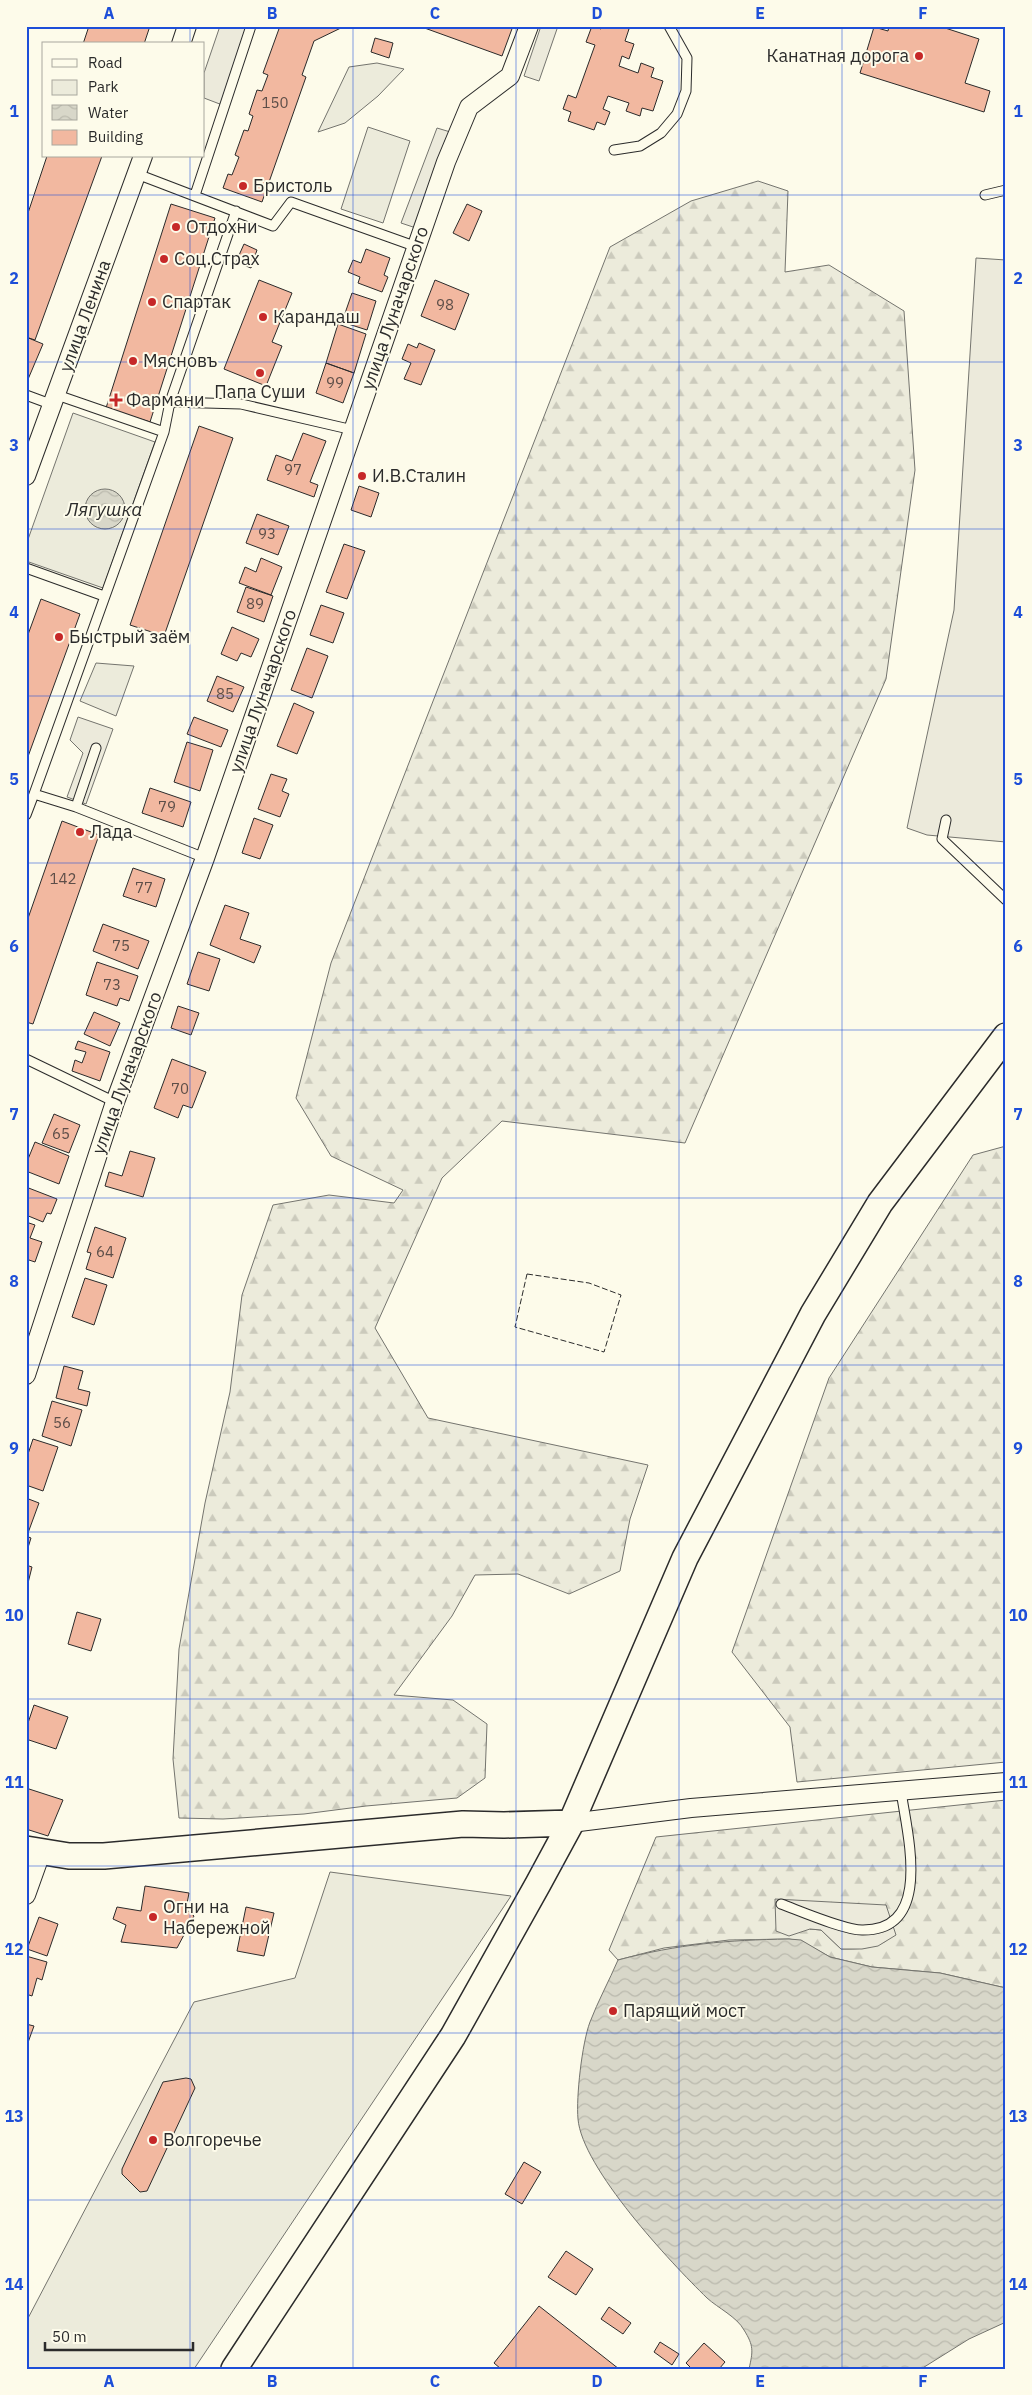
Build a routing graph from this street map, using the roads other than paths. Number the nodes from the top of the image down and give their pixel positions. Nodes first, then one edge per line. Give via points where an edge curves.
1 (187, 26) edge
2 (251, 26) edge
3 (528, 26) edge
4 (669, 26) edge
5 (182, 42) edge
6 (614, 150) dead end
7 (142, 158) edge
8 (137, 174) junction
9 (1006, 190) edge
10 (195, 195) junction
11 (985, 195) dead end
12 (236, 211) junction
13 (416, 246) junction
14 (26, 395) edge
15 (55, 400) junction
16 (170, 402) junction
17 (353, 430) junction
18 (164, 432) junction
19 (26, 476) edge
20 (26, 568) edge
21 (104, 596) junction
22 (96, 748) dead end
23 (34, 794) junction
24 (76, 807) junction
25 (26, 815) edge
26 (946, 820) dead end
27 (205, 858) junction
28 (1006, 900) edge
29 (1006, 1036) edge
30 (26, 1059) edge
31 (115, 1102) junction
32 (26, 1375) edge
33 (1006, 1782) edge
34 (901, 1791) junction
35 (571, 1823) junction
36 (34, 1851) edge
37 (26, 1895) edge
38 (781, 1904) dead end
39 (234, 2369) edge

1 - 5 street
2 - 10 lane
3 - 13 street, улица Луначарского via 510,76 469,107
4 - 6 lane via 687,58 686,91 678,114 661,133 640,146
7 - 8 street, улица Ленина
8 - 10 lane
8 - 15 street, улица Ленина
9 - 11 lane
10 - 12 lane
12 - 13 lane via 273,226 291,202
12 - 16 lane
13 - 17 street, улица Луначарского
14 - 15 lane
15 - 18 lane
15 - 19 street, улица Ленина
16 - 17 lane via 241,404
16 - 18 lane
17 - 27 street, улица Луначарского
18 - 21 lane
20 - 21 lane
21 - 23 lane
22 - 24 lane
23 - 24 lane
23 - 25 lane
24 - 27 lane
26 - 28 lane via 942,839
27 - 31 street, улица Луначарского
29 - 35 main road via 880,1203 813,1314 685,1558
30 - 31 lane
31 - 32 street, улица Луначарского
33 - 34 street
34 - 35 street via 691,1808
34 - 38 lane via 912,1873 910,1894 898,1916 883,1926 860,1930
35 - 36 main road via 463,1824 104,1856
35 - 39 main road via 453,2036
36 - 37 street

